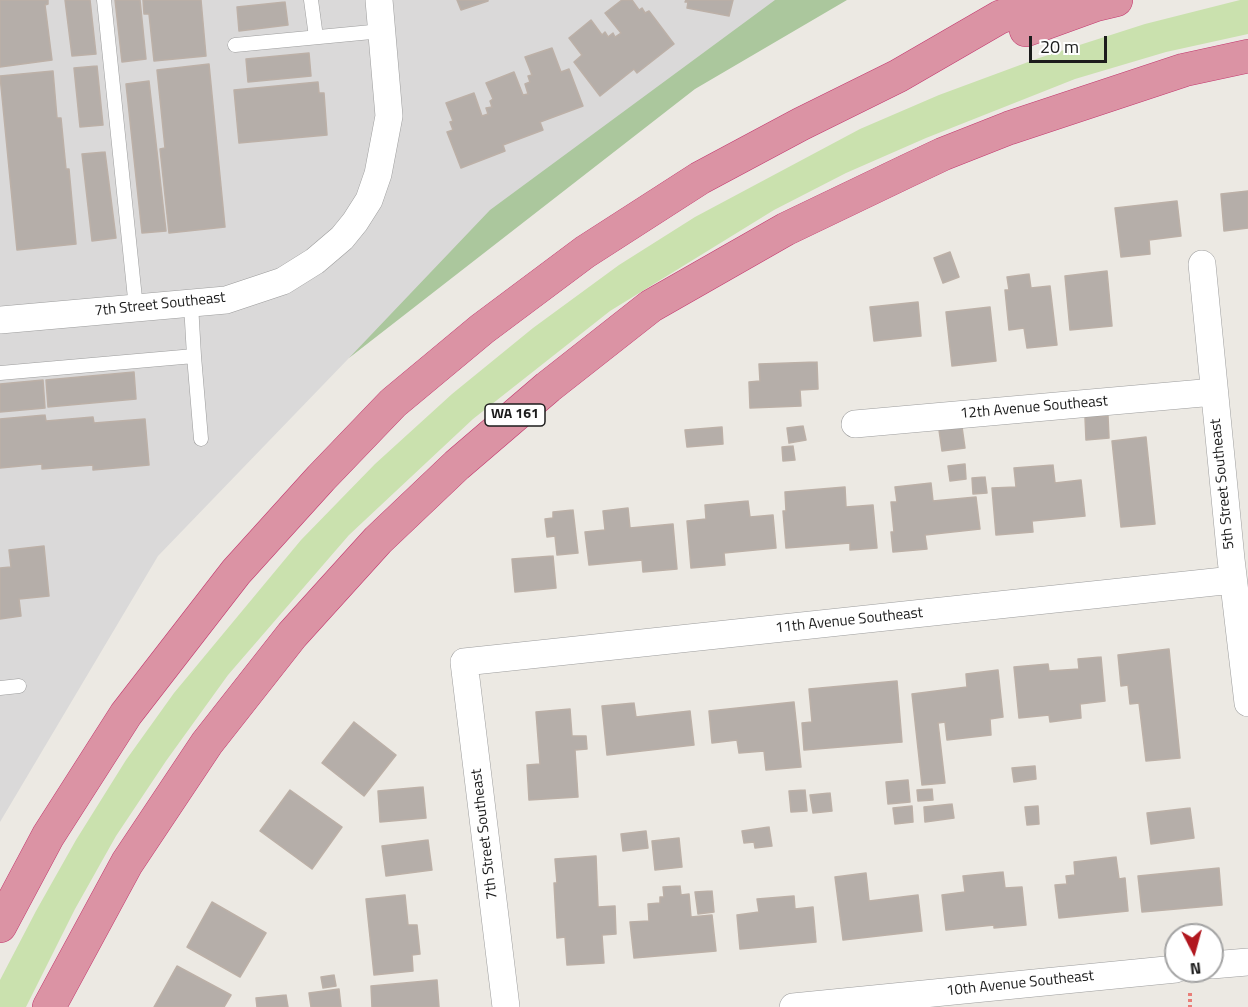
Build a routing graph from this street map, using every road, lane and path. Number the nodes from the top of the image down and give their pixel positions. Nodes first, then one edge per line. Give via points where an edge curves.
1 (104, 0) edge
2 (311, 0) edge
3 (379, 0) edge
4 (1051, 0) edge
5 (1116, 0) edge
6 (382, 31) junction
7 (316, 38) junction
8 (235, 45) dead end
9 (1248, 59) edge
10 (898, 76) junction
11 (1202, 264) dead end
12 (191, 304) junction
13 (136, 308) junction
14 (0, 320) edge
15 (194, 356) junction
16 (0, 373) edge
17 (1214, 392) junction
18 (855, 424) dead end
19 (201, 439) dead end
20 (1237, 565) edge
21 (464, 662) joint
22 (19, 686) dead end
23 (0, 688) edge
24 (1248, 703) edge
25 (0, 926) edge
26 (1248, 962) edge
27 (1224, 964) edge
28 (1164, 970) edge
29 (1190, 993) dead end
30 (865, 1003) edge
31 (50, 1007) edge
32 (506, 1007) edge
33 (793, 1007) edge
34 (1190, 1007) edge

1 - 13 lane
2 - 7 lane
3 - 6 street, 7th Street Southeast
4 - 10 highway via 1000,17
5 - 10 highway
6 - 7 lane
6 - 12 street, 7th Street Southeast via 389,117 378,174 369,200 355,222 315,261 283,281 226,300
7 - 8 lane
9 - 31 highway, WA 161 via 1184,70 943,154 786,229 651,306 548,387 456,465 378,540 292,635 207,743 126,863
10 - 25 highway via 700,178 585,252 482,329 393,403 236,572 126,714 48,836
11 - 17 street, 5th Street Southeast
12 - 13 street, 7th Street Southeast
12 - 15 lane
13 - 14 street, 7th Street Southeast
15 - 16 lane
15 - 19 lane
17 - 18 street, 12th Avenue Southeast
17 - 20 street, 5th Street Southeast
20 - 21 street, 11th Avenue Southeast
20 - 24 street, 5th Street Southeast
21 - 32 street, 7th Street Southeast
22 - 23 lane
26 - 27 street
28 - 30 street, 10th Avenue Southeast
29 - 34 path
30 - 33 street, 10th Avenue Southeast

